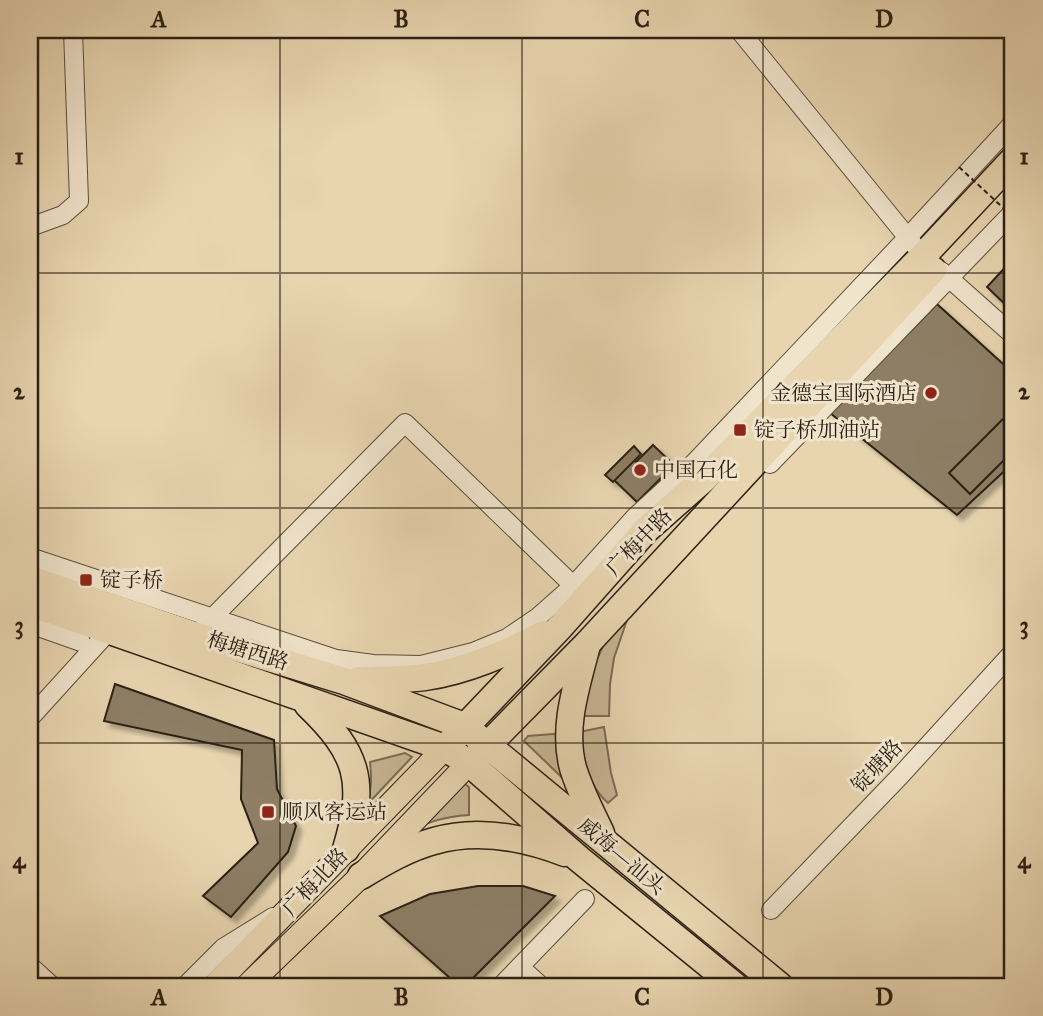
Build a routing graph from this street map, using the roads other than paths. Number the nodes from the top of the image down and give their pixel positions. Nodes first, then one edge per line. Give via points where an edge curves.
1 (74, 30) edge
2 (739, 30) edge
3 (752, 30) edge
4 (1013, 123) edge
5 (1013, 160) edge
6 (1013, 185) edge
7 (1013, 215) edge
8 (30, 227) edge
9 (927, 253) junction
10 (1013, 335) edge
11 (30, 556) edge
12 (30, 579) edge
13 (580, 592) junction
14 (30, 604) edge
15 (213, 617) junction
16 (30, 624) edge
17 (561, 626) junction
18 (109, 631) junction
19 (194, 635) junction
20 (81, 642) dead end
21 (587, 644) junction
22 (1013, 652) edge
23 (527, 661) junction
24 (344, 681) junction
25 (548, 683) junction
26 (302, 699) junction
27 (30, 718) edge
28 (464, 726) junction
29 (445, 748) junction
30 (478, 754) junction
31 (606, 842) junction
32 (346, 849) junction
33 (579, 859) junction
34 (361, 876) junction
35 (586, 899) dead end
36 (297, 902) junction
37 (771, 910) dead end
38 (30, 966) edge
39 (520, 967) junction
40 (52, 986) edge
41 (185, 986) edge
42 (214, 986) edge
43 (247, 986) edge
44 (501, 986) edge
45 (541, 986) edge
46 (736, 986) edge
47 (780, 986) edge

1 - 8 street via 79,201 63,215
2 - 9 street
3 - 9 street
4 - 9 street
5 - 9 highway, 广梅中路
6 - 9 highway, 广梅中路
7 - 9 street
9 - 10 street
9 - 13 highway, 广梅中路 via 706,477
9 - 21 highway, 广梅中路 via 683,540
11 - 15 street
12 - 19 highway, 梅塘西路
13 - 15 street via 506,638 421,665 336,659
13 - 15 street via 405,423
13 - 17 highway, 广梅中路
14 - 18 highway, 梅塘西路
15 - 19 street
16 - 20 street
17 - 23 highway, 广梅中路
17 - 24 highway via 479,664 427,676
18 - 26 highway, 梅塘西路
18 - 27 street
19 - 24 highway, 梅塘西路
21 - 25 highway, 广梅中路
21 - 31 highway via 569,737 583,797
22 - 37 street, 锭塘路
23 - 25 highway
23 - 28 highway, 广梅中路
24 - 28 highway, 梅塘西路
25 - 30 highway, 广梅中路
26 - 29 highway, 梅塘西路
26 - 32 highway via 340,739 355,771 356,807
28 - 29 highway, 广梅中路
28 - 30 highway, 威海—汕头
29 - 30 highway, 威海—汕头
29 - 32 main road, 广梅北路
30 - 31 highway, 威海—汕头
30 - 33 highway, 威海—汕头
30 - 34 main road, 广梅北路
31 - 47 highway, 威海—汕头
32 - 36 main road, 广梅北路
33 - 34 highway via 507,835 472,834 435,840
33 - 46 highway, 威海—汕头
34 - 43 main road, 广梅北路
35 - 39 street
36 - 41 street via 223,948
36 - 42 main road, 广梅北路
38 - 40 street
39 - 44 street
39 - 45 street

